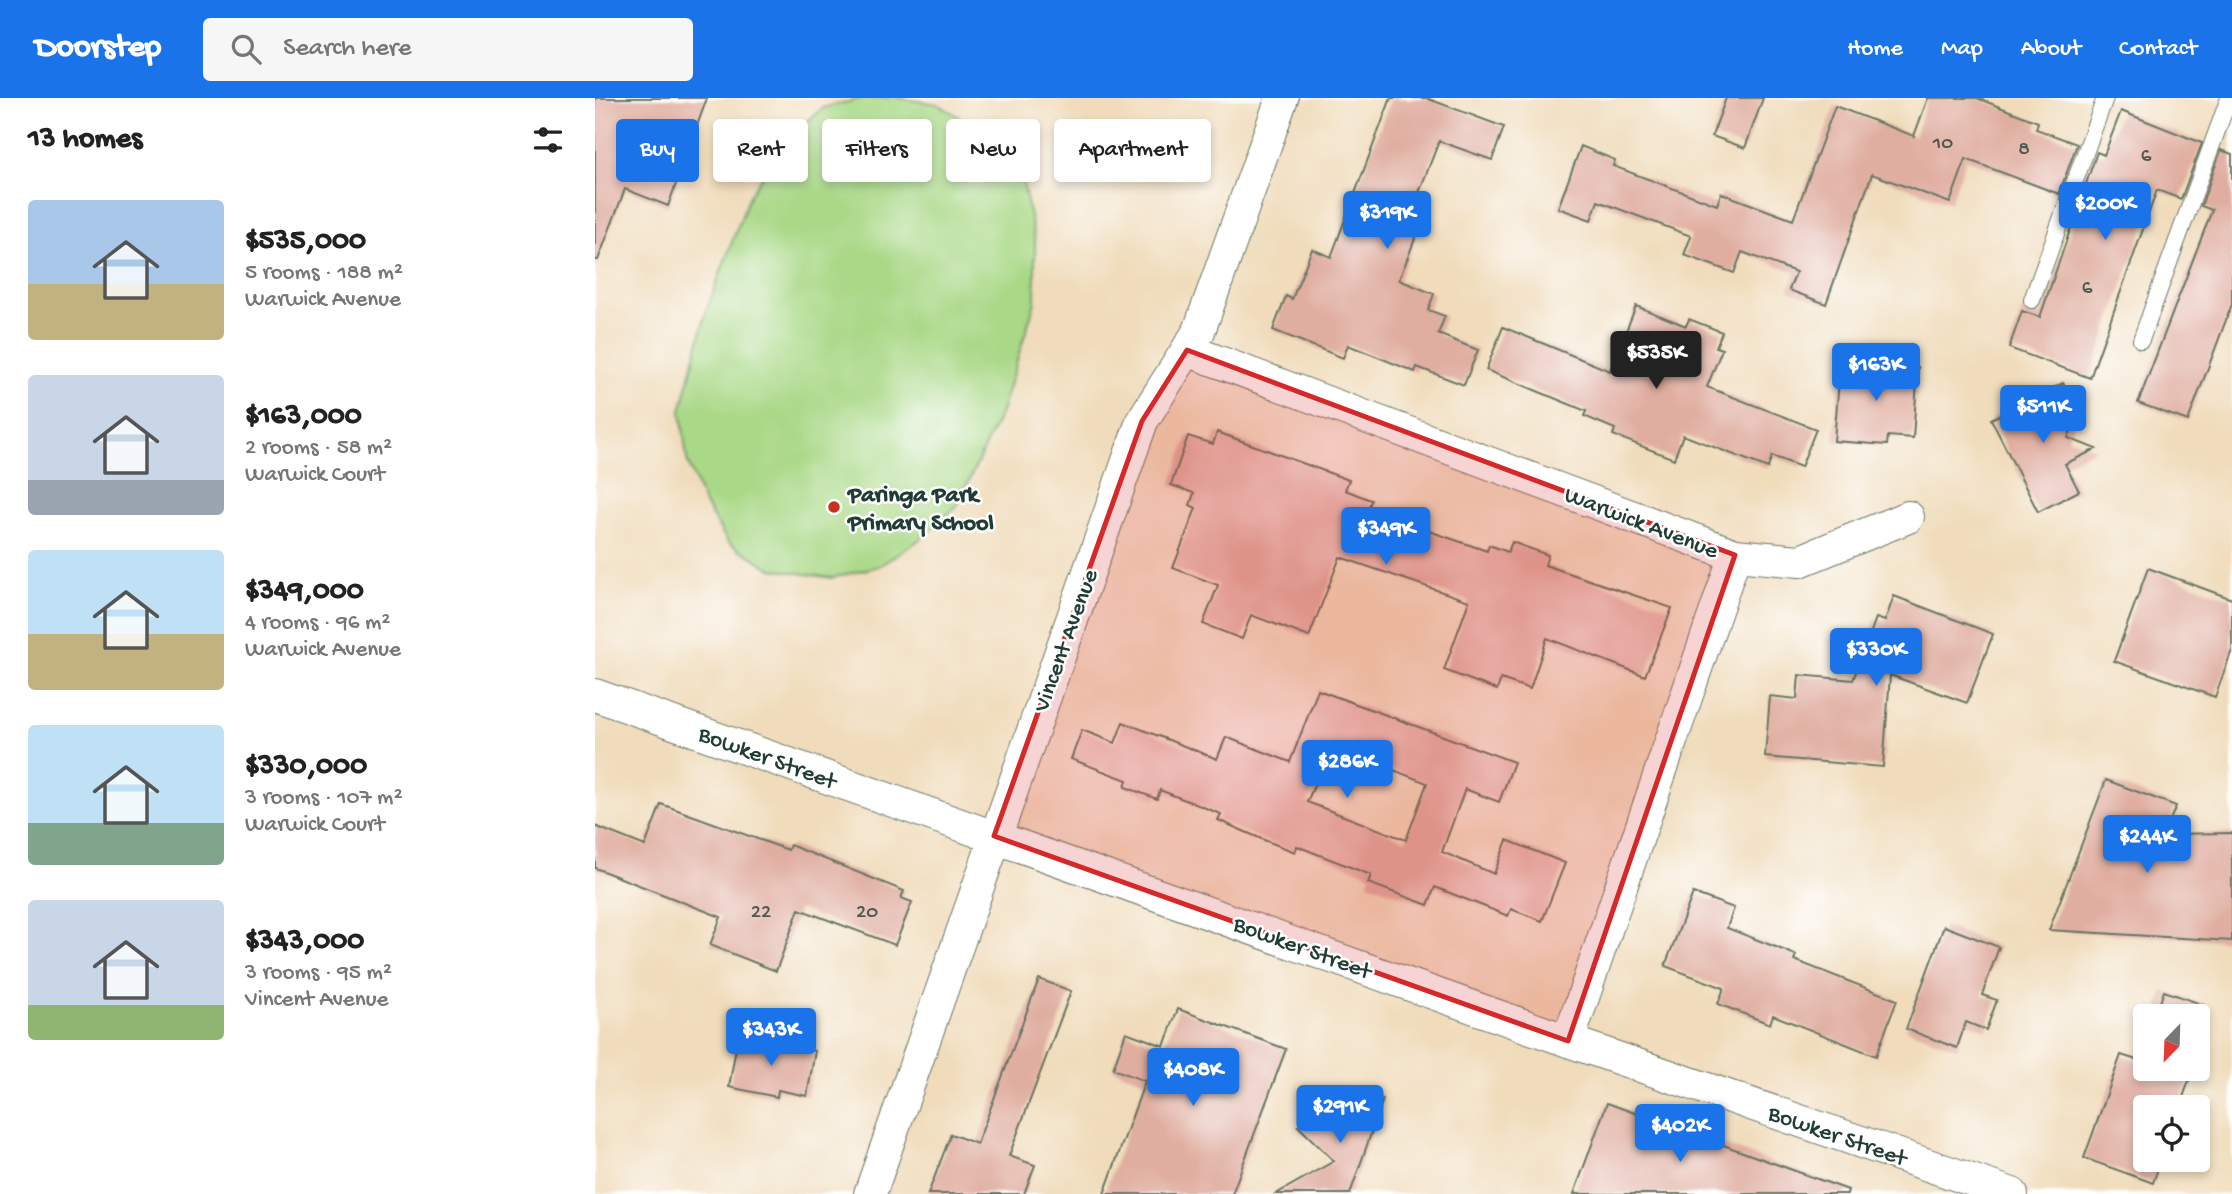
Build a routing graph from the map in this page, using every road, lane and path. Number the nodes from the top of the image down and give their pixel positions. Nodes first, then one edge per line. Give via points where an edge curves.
1 (1282, 98) edge
2 (2105, 98) edge
3 (2229, 98) edge
4 (2032, 300) dead end
5 (2141, 340) dead end
6 (1187, 350) junction
7 (1908, 517) dead end
8 (1735, 555) junction
9 (595, 695) edge
10 (994, 836) junction
11 (1569, 1041) junction
12 (870, 1194) edge
13 (2012, 1194) edge

1 - 6 street, Vincent Avenue via 1199,331
2 - 4 lane
3 - 5 lane
6 - 8 street, Warwick Avenue
6 - 10 street, Vincent Avenue via 1142,421
7 - 8 street via 1800,561
8 - 11 street, Warwick Avenue
9 - 10 street, Bowker Street
10 - 11 street, Bowker Street
10 - 12 street, Vincent Avenue
11 - 13 street, Bowker Street

